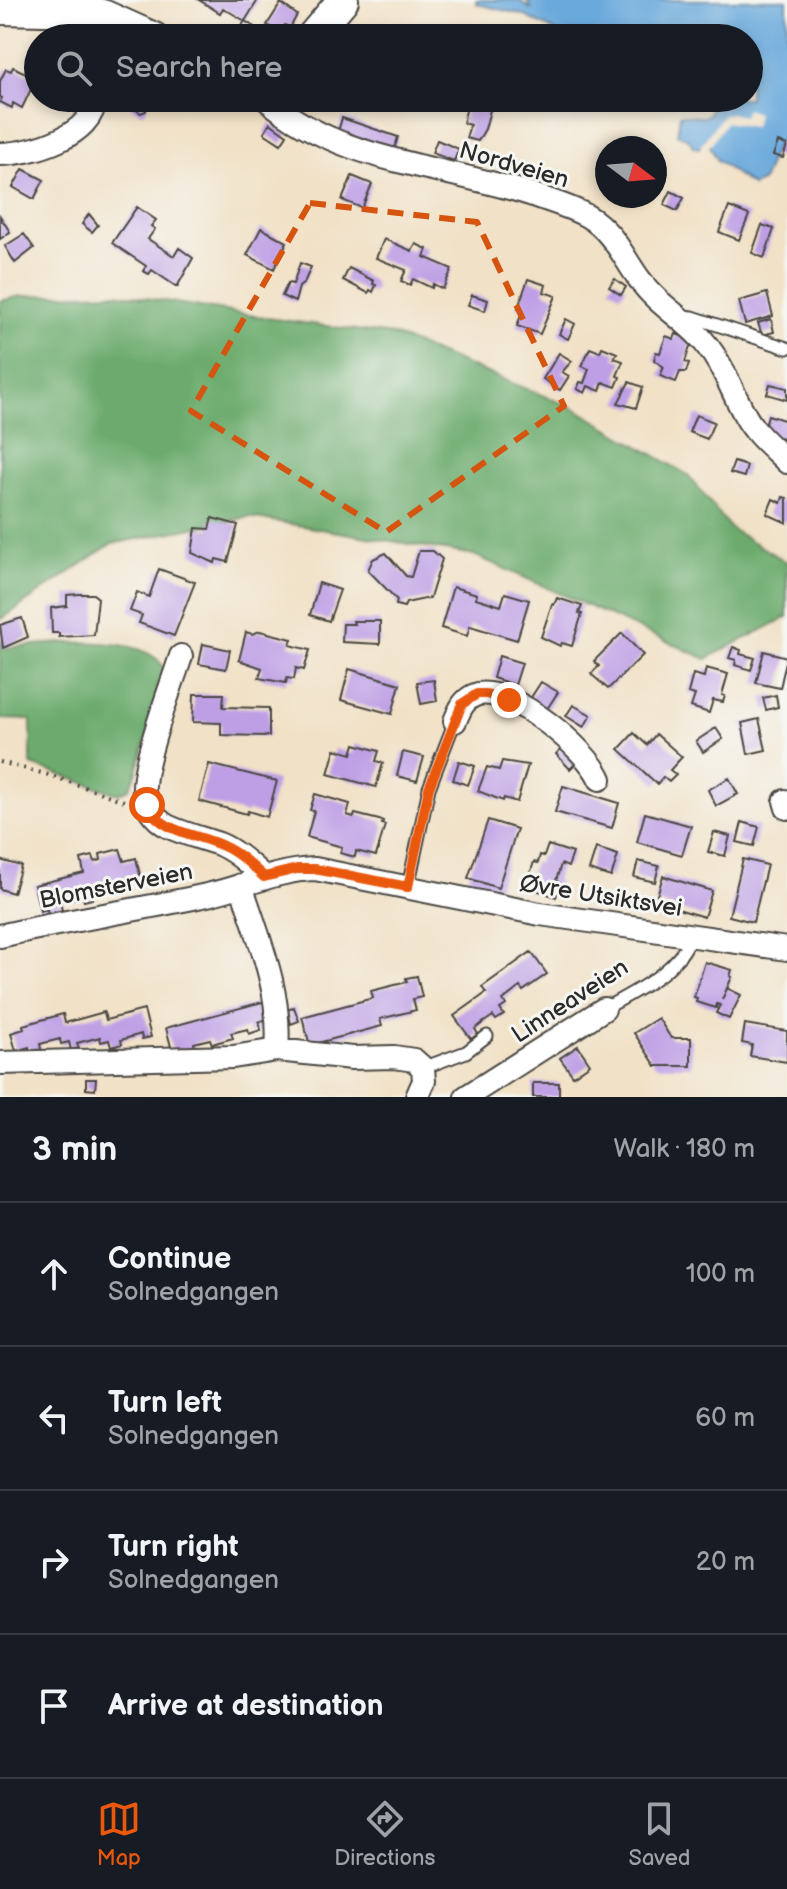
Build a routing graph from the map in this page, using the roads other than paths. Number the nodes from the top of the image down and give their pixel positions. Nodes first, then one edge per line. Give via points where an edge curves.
1 (343, 0) edge
2 (0, 9) edge
3 (74, 16) edge
4 (123, 24) edge
5 (323, 24) edge
6 (90, 112) edge
7 (284, 112) edge
8 (0, 154) edge
9 (676, 317) junction
10 (787, 348) edge
11 (787, 462) edge
12 (181, 656) dead end
13 (455, 721) joint
14 (600, 779) dead end
15 (264, 877) junction
16 (241, 885) junction
17 (408, 887) junction
18 (2, 931) edge
19 (691, 936) junction
20 (787, 949) edge
21 (604, 1009) joint
22 (487, 1036) dead end
23 (277, 1050) junction
24 (0, 1063) edge
25 (423, 1068) junction
26 (417, 1097) edge
27 (466, 1097) edge

1 - 5 main road
2 - 3 main road
3 - 4 main road via 105,16
6 - 8 street via 65,137 28,152
7 - 9 street, Nordveien via 347,147 509,187 585,215 609,233 641,281
9 - 10 lane via 693,317
9 - 11 street, Nordveien via 704,341 752,426
12 - 15 street via 147,769 147,805 166,825 222,845
13 - 14 street via 470,698 497,695 566,736
13 - 17 lane via 429,788
15 - 16 street, Blomsterveien
15 - 17 street, Øvre Utsiktsvei via 315,869
16 - 18 street, Blomsterveien via 139,910
16 - 23 street via 278,1010
17 - 19 street, Øvre Utsiktsvei via 540,914
19 - 20 street, Øvre Utsiktsvei
19 - 21 lane, Linneaveien via 673,965
21 - 27 street, Linneaveien
22 - 25 lane via 466,1052
23 - 24 street via 220,1058
23 - 25 street via 394,1057 414,1060
25 - 26 street

